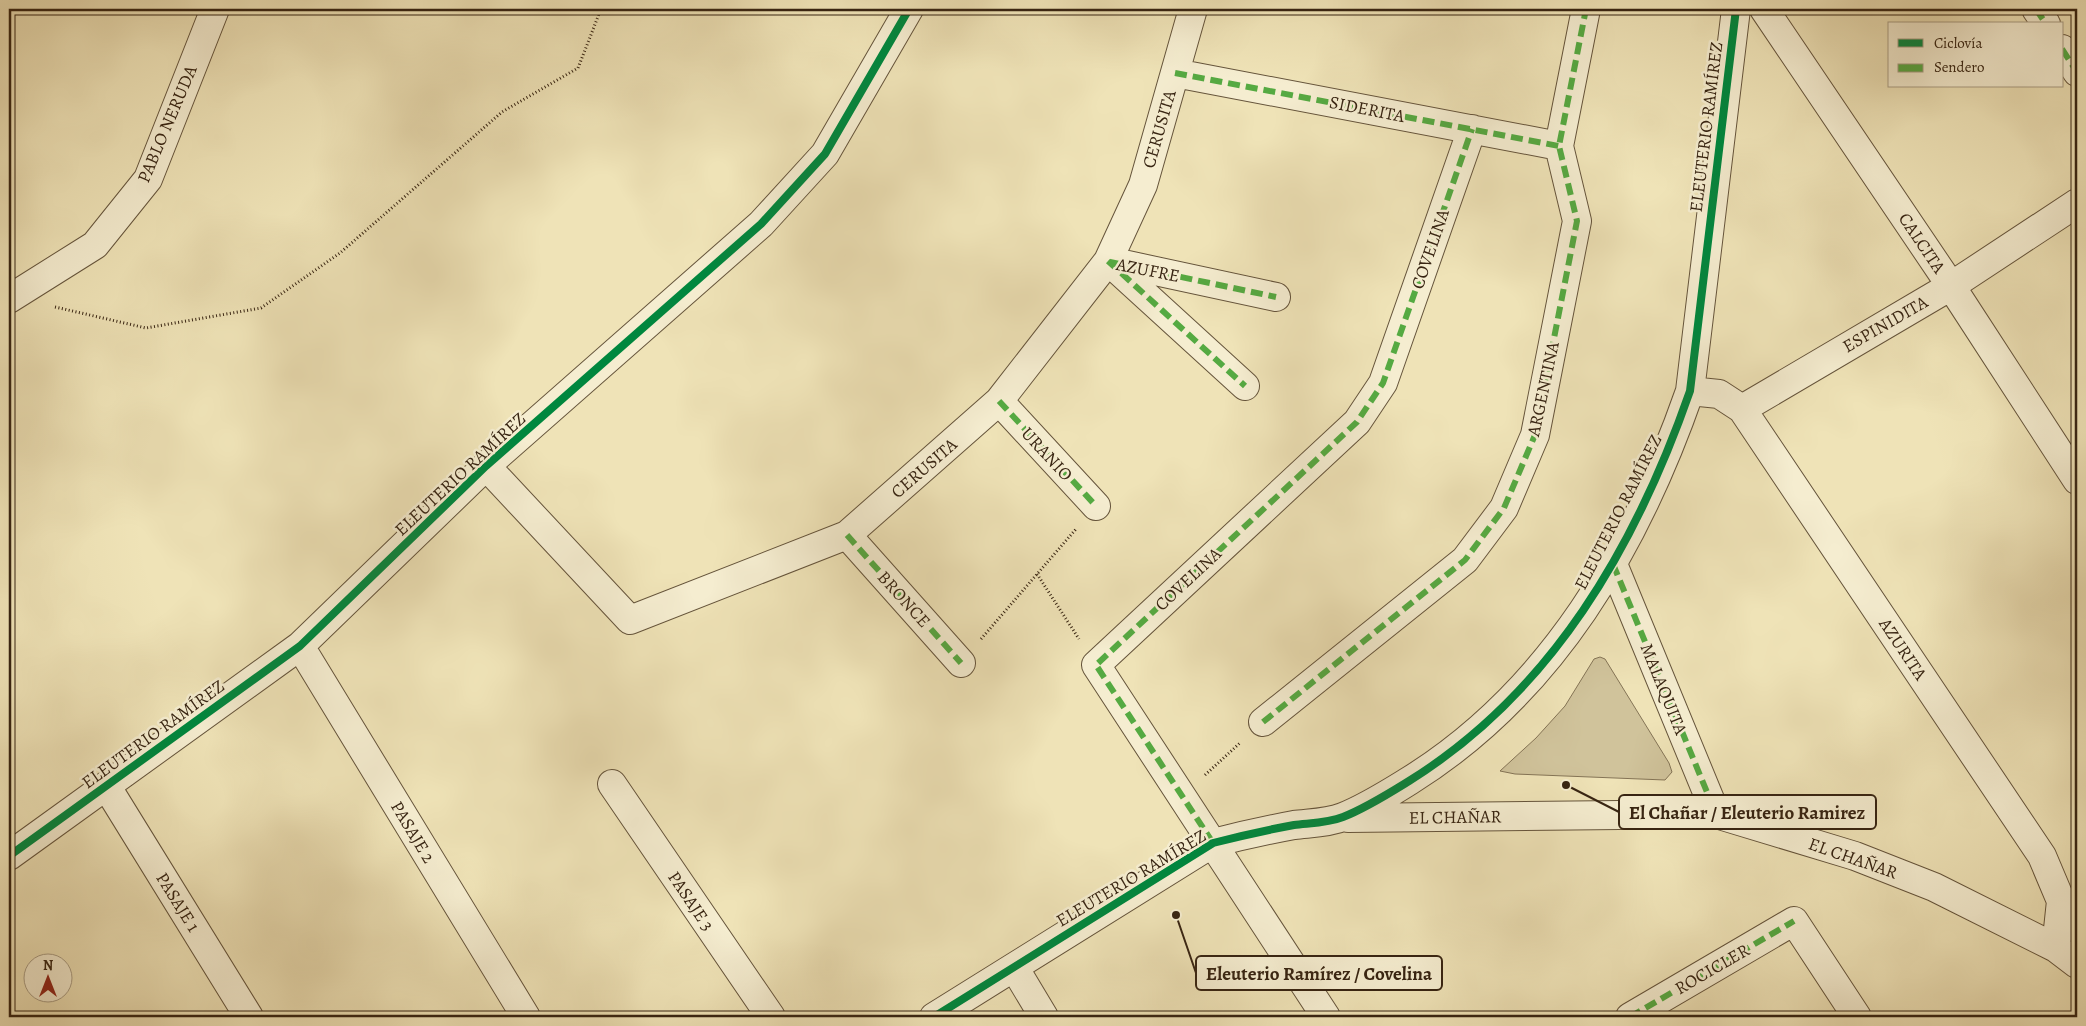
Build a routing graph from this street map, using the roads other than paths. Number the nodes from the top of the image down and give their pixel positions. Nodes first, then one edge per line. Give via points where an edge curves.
1 (215, 9) edge
2 (909, 9) edge
3 (1193, 9) edge
4 (1586, 9) edge
5 (1736, 9) edge
6 (1764, 9) edge
7 (2036, 9) edge
8 (2045, 22) edge
9 (2064, 52) edge
10 (2077, 72) edge
11 (1175, 73) junction
12 (1472, 129) junction
13 (1559, 146) junction
14 (2077, 203) edge
15 (1108, 261) junction
16 (1951, 286) junction
17 (1276, 297) dead end
18 (11, 298) edge
19 (1245, 386) dead end
20 (1690, 390) junction
21 (999, 402) junction
22 (1742, 409) junction
23 (486, 466) junction
24 (2077, 480) edge
25 (1096, 506) road end
26 (847, 535) junction
27 (1613, 564) junction
28 (300, 646) junction
29 (961, 662) road end
30 (1263, 722) road end
31 (612, 784) dead end
32 (107, 786) junction
33 (1716, 814) junction
34 (1342, 818) junction
35 (1213, 843) junction
36 (9, 856) edge
37 (2067, 956) edge
38 (1014, 967) junction
39 (250, 1017) edge
40 (526, 1017) edge
41 (771, 1017) edge
42 (934, 1017) edge
43 (1044, 1017) edge
44 (1326, 1017) edge
45 (1630, 1017) edge
46 (1857, 1017) edge

1 - 18 street, PABLO NERUDA via 148,179 95,245
2 - 23 street, ELEUTERIO RAMÍREZ via 825,154 761,224
3 - 11 street, CERUSITA
4 - 13 street, ARGENTINA
5 - 20 street, ELEUTERIO RAMÍREZ
6 - 16 street, CALCITA
7 - 8 street
9 - 10 street
11 - 12 street, SIDERITA
11 - 15 street, CERUSITA via 1143,185
12 - 13 street, SIDERITA
12 - 35 street, COVELINA via 1383,383 1357,422 1096,665
13 - 30 street, ARGENTINA via 1577,221 1535,435 1504,508 1464,560
14 - 16 street, ESPINIDITA
15 - 17 street, AZUFRE
15 - 19 street, AZUFRE
15 - 21 street, CERUSITA
16 - 22 street, ESPINIDITA
16 - 24 street, CALCITA
20 - 22 street, AZURITA via 1719,394
20 - 27 street, ELEUTERIO RAMÍREZ via 1669,449
21 - 25 street, URANIO
21 - 26 street, CERUSITA
22 - 37 street, AZURITA via 2042,856 2061,901
23 - 26 street, CERUSITA via 630,620
23 - 28 street, ELEUTERIO RAMÍREZ
26 - 29 street, BRONCE
27 - 33 street, MALAQUITA
27 - 34 street, ELEUTERIO RAMÍREZ via 1562,641 1499,711 1424,771
28 - 32 street, ELEUTERIO RAMÍREZ
28 - 40 street, PASAJE 2
31 - 41 street, PASAJE 3
32 - 36 street, ELEUTERIO RAMÍREZ
32 - 39 street, PASAJE 1
33 - 34 street, EL CHAÑAR
33 - 37 street, EL CHAÑAR via 1855,856 1934,886
34 - 35 street, ELEUTERIO RAMÍREZ via 1253,832
35 - 38 street, ELEUTERIO RAMÍREZ
35 - 44 street
38 - 42 street, ELEUTERIO RAMÍREZ
38 - 43 street
45 - 46 street, ROCICLER via 1794,922

